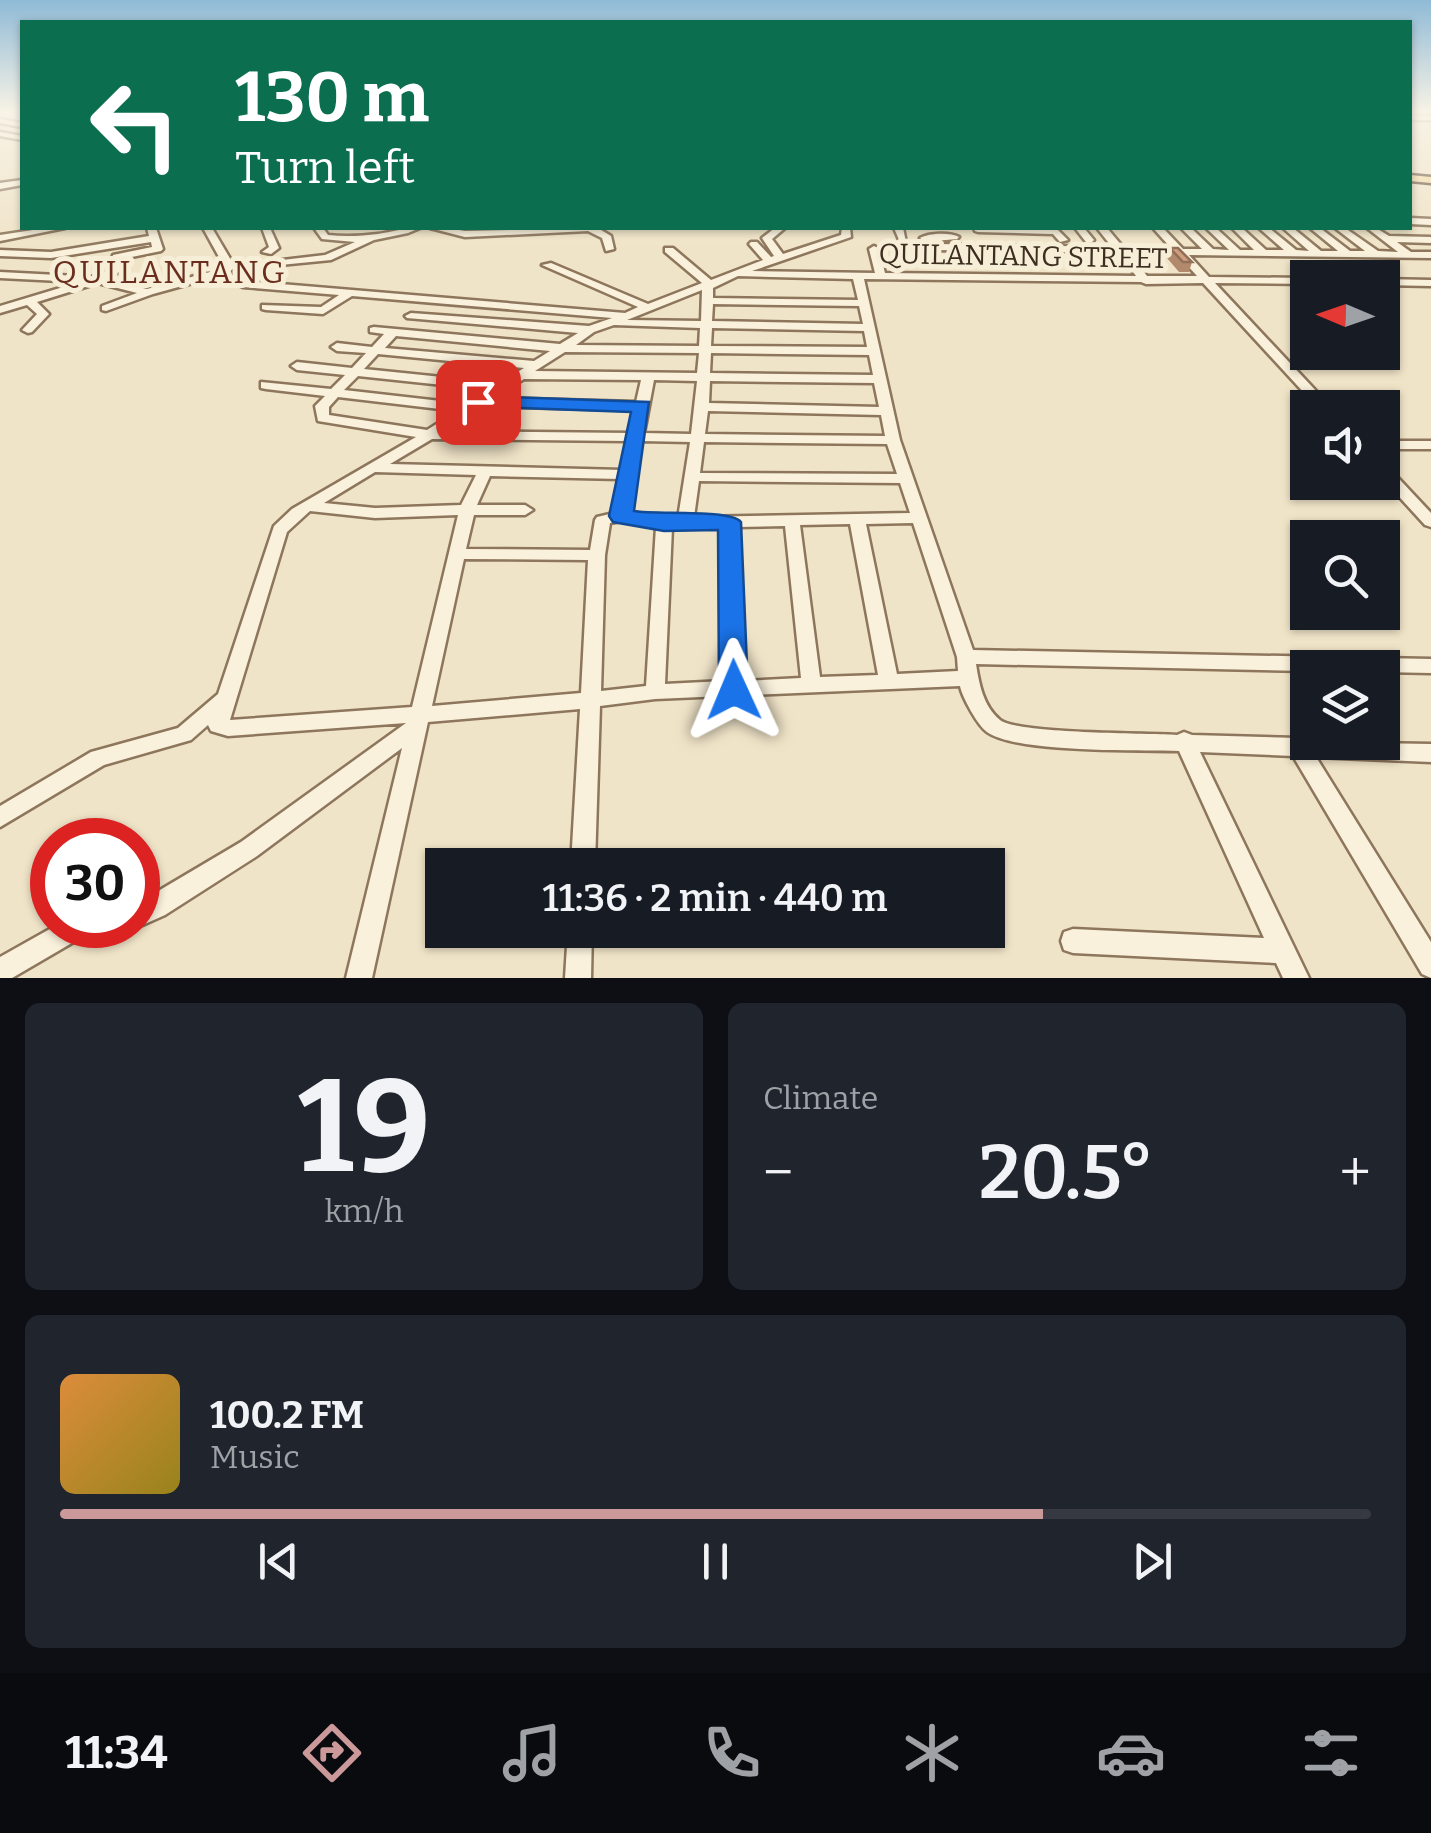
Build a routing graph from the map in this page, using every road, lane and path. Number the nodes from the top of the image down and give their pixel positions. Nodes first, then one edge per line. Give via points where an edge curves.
1 (0, 175) edge
2 (6, 186) edge
3 (33, 230) edge
4 (62, 230) edge
5 (209, 230) edge
6 (267, 230) edge
7 (320, 230) edge
8 (445, 230) edge
9 (552, 230) edge
10 (598, 230) edge
11 (777, 230) edge
12 (846, 230) edge
13 (900, 230) edge
14 (1015, 230) edge
15 (1044, 230) edge
16 (1082, 230) edge
17 (1104, 230) edge
18 (1160, 230) edge
19 (1188, 230) edge
20 (1213, 230) edge
21 (1239, 230) edge
22 (1266, 230) edge
23 (1290, 230) edge
24 (1318, 230) edge
25 (1343, 230) edge
26 (1374, 230) edge
27 (377, 232) edge
28 (952, 232) edge
29 (980, 232) edge
30 (465, 234) junction
31 (1387, 239) junction
32 (8, 240) edge
33 (902, 240) dead end
34 (1063, 240) junction
35 (1089, 240) junction
36 (1431, 240) edge
37 (156, 243) edge
38 (754, 244) dead end
39 (486, 245) dead end
40 (1116, 245) junction
41 (874, 249) dead end
42 (610, 250) dead end
43 (669, 250) dead end
44 (1180, 251) junction
45 (61, 252) junction
46 (267, 252) dead end
47 (1210, 252) junction
48 (1237, 252) junction
49 (0, 253) edge
50 (1263, 253) junction
51 (1293, 253) junction
52 (1319, 254) junction
53 (1348, 254) junction
54 (1375, 254) junction
55 (1409, 255) junction
56 (1431, 255) edge
57 (117, 257) junction
58 (1128, 258) dead end
59 (320, 259) junction
60 (774, 259) junction
61 (97, 261) dead end
62 (274, 264) dead end
63 (547, 265) dead end
64 (296, 274) dead end
65 (737, 274) junction
66 (0, 275) edge
67 (858, 276) junction
68 (881, 276) junction
69 (218, 279) junction
70 (98, 280) junction
71 (1146, 281) junction
72 (1208, 281) junction
73 (1290, 282) edge
74 (1400, 282) edge
75 (1431, 283) edge
76 (709, 291) junction
77 (150, 292) junction
78 (350, 293) junction
79 (29, 301) junction
80 (864, 303) junction
81 (266, 307) dead end
82 (106, 308) dead end
83 (649, 308) junction
84 (0, 310) edge
85 (411, 316) dead end
86 (627, 316) junction
87 (609, 323) junction
88 (706, 325) junction
89 (868, 328) junction
90 (28, 330) dead end
91 (374, 330) dead end
92 (590, 330) junction
93 (393, 332) junction
94 (337, 347) dead end
95 (561, 348) junction
96 (376, 351) junction
97 (704, 351) junction
98 (874, 351) junction
99 (537, 365) junction
100 (297, 366) dead end
101 (356, 372) junction
102 (523, 375) junction
103 (648, 376) junction
104 (704, 377) junction
105 (878, 379) junction
106 (266, 385) dead end
107 (502, 387) junction
108 (1309, 390) edge
109 (336, 393) junction
110 (472, 405) junction
111 (642, 406) junction
112 (702, 407) junction
113 (886, 411) junction
114 (429, 435) junction
115 (636, 437) junction
116 (698, 439) junction
117 (893, 440) junction
118 (1400, 445) edge
119 (1431, 445) edge
120 (369, 468) junction
121 (485, 471) junction
122 (629, 475) junction
123 (692, 477) junction
124 (905, 479) junction
125 (1400, 488) edge
126 (1413, 502) junction
127 (1431, 503) edge
128 (306, 506) junction
129 (467, 510) junction
130 (524, 510) dead end
131 (621, 516) junction
132 (918, 518) junction
133 (856, 520) junction
134 (792, 521) junction
135 (730, 522) junction
136 (1431, 522) edge
137 (664, 523) junction
138 (686, 523) junction
139 (458, 554) junction
140 (597, 555) junction
141 (1431, 666) edge
142 (967, 667) junction
143 (889, 682) junction
144 (812, 685) junction
145 (734, 690) junction
146 (654, 692) junction
147 (224, 700) junction
148 (591, 702) junction
149 (415, 721) junction
150 (1184, 740) junction
151 (1290, 746) edge
152 (1400, 755) edge
153 (1428, 757) edge
154 (1307, 760) edge
155 (0, 817) edge
156 (584, 848) edge
157 (160, 906) edge
158 (1073, 941) dead end
159 (40, 948) edge
160 (579, 948) edge
161 (1283, 951) junction
162 (1429, 958) edge
163 (0, 971) edge
164 (359, 978) edge
165 (578, 978) edge
166 (1296, 978) edge

1 - 2 street via 13,177
3 - 32 street
4 - 45 street
5 - 69 street via 230,267
6 - 46 street via 274,248
7 - 27 street via 336,238
8 - 30 street
9 - 30 street
10 - 42 street
11 - 60 street via 767,238
12 - 60 street via 846,237
13 - 33 street
14 - 29 street
15 - 34 street
16 - 35 street
17 - 40 street
18 - 44 street
19 - 47 street
20 - 48 street
21 - 50 street
22 - 51 street
23 - 52 street
24 - 53 street
25 - 54 street
26 - 31 street
27 - 59 street via 351,250
28 - 29 street
28 - 40 street via 925,238 935,247
29 - 34 street
30 - 39 street
31 - 36 street
31 - 55 street
34 - 35 street
35 - 40 street
37 - 45 street
37 - 57 street
38 - 60 street
40 - 44 street
41 - 68 street
43 - 76 street
44 - 47 street
44 - 72 street
45 - 49 street
47 - 48 street
48 - 50 street
50 - 51 street
51 - 52 street
52 - 53 street
53 - 54 street
54 - 55 street
55 - 56 street
57 - 61 street
57 - 70 street via 115,270
58 - 71 street
59 - 62 street
59 - 64 street
60 - 65 street
63 - 83 street
65 - 67 street, QUILANTANG STREET
65 - 76 street
66 - 70 street
67 - 68 street, QUILANTANG STREET
67 - 80 street
68 - 71 street, QUILANTANG STREET
69 - 77 street via 207,287 197,280
69 - 78 street
70 - 77 street
70 - 79 street
71 - 72 street, QUILANTANG STREET
72 - 73 street, QUILANTANG STREET
72 - 108 street
74 - 75 street
76 - 80 street
76 - 83 street
76 - 88 street
77 - 82 street
78 - 81 street via 324,311
78 - 86 street
79 - 84 street
79 - 90 street via 43,314
80 - 89 street
83 - 86 street
85 - 92 street
86 - 87 street
87 - 88 street
87 - 92 street
88 - 89 street
88 - 97 street
89 - 98 street
91 - 93 street
92 - 95 street
93 - 95 street
93 - 96 street
94 - 96 street
95 - 97 street
95 - 99 street
96 - 99 street
96 - 101 street
97 - 98 street
97 - 104 street
98 - 105 street
99 - 102 street
100 - 101 street
101 - 107 street
101 - 109 street
102 - 103 street
102 - 107 street
103 - 104 street
103 - 111 street
104 - 105 street
104 - 112 street
105 - 113 street
106 - 109 street
107 - 110 street
109 - 110 street
109 - 114 street via 322,406 323,418
110 - 111 street
110 - 114 street
111 - 115 street
112 - 113 street
112 - 116 street
113 - 117 street
114 - 115 street
114 - 120 street
115 - 116 street
115 - 122 street
116 - 117 street
116 - 123 street
117 - 124 street
118 - 119 street
120 - 121 street
120 - 128 street
121 - 122 street
121 - 129 street
122 - 131 street
123 - 124 street
123 - 138 street
124 - 132 street
125 - 126 street
126 - 127 street
126 - 136 street
128 - 129 street via 375,514
128 - 147 street via 280,530
129 - 130 street
129 - 139 street
131 - 137 street
131 - 140 street via 603,520
132 - 133 street
132 - 142 street
133 - 134 street
133 - 143 street
134 - 135 street
134 - 144 street
135 - 138 street
135 - 145 street
137 - 138 street
137 - 146 street
139 - 140 street
139 - 149 street
140 - 148 street
141 - 142 street
142 - 143 street
142 - 150 street via 976,706 1002,732
143 - 144 street
144 - 145 street
145 - 146 street
146 - 148 street
147 - 149 street via 218,724 223,728
147 - 155 street via 184,734 98,758
148 - 149 street
148 - 156 street
149 - 157 street via 249,849
149 - 164 street
150 - 151 street
150 - 161 street
152 - 153 street
154 - 162 street
158 - 161 street
159 - 163 street
160 - 165 street
161 - 166 street

